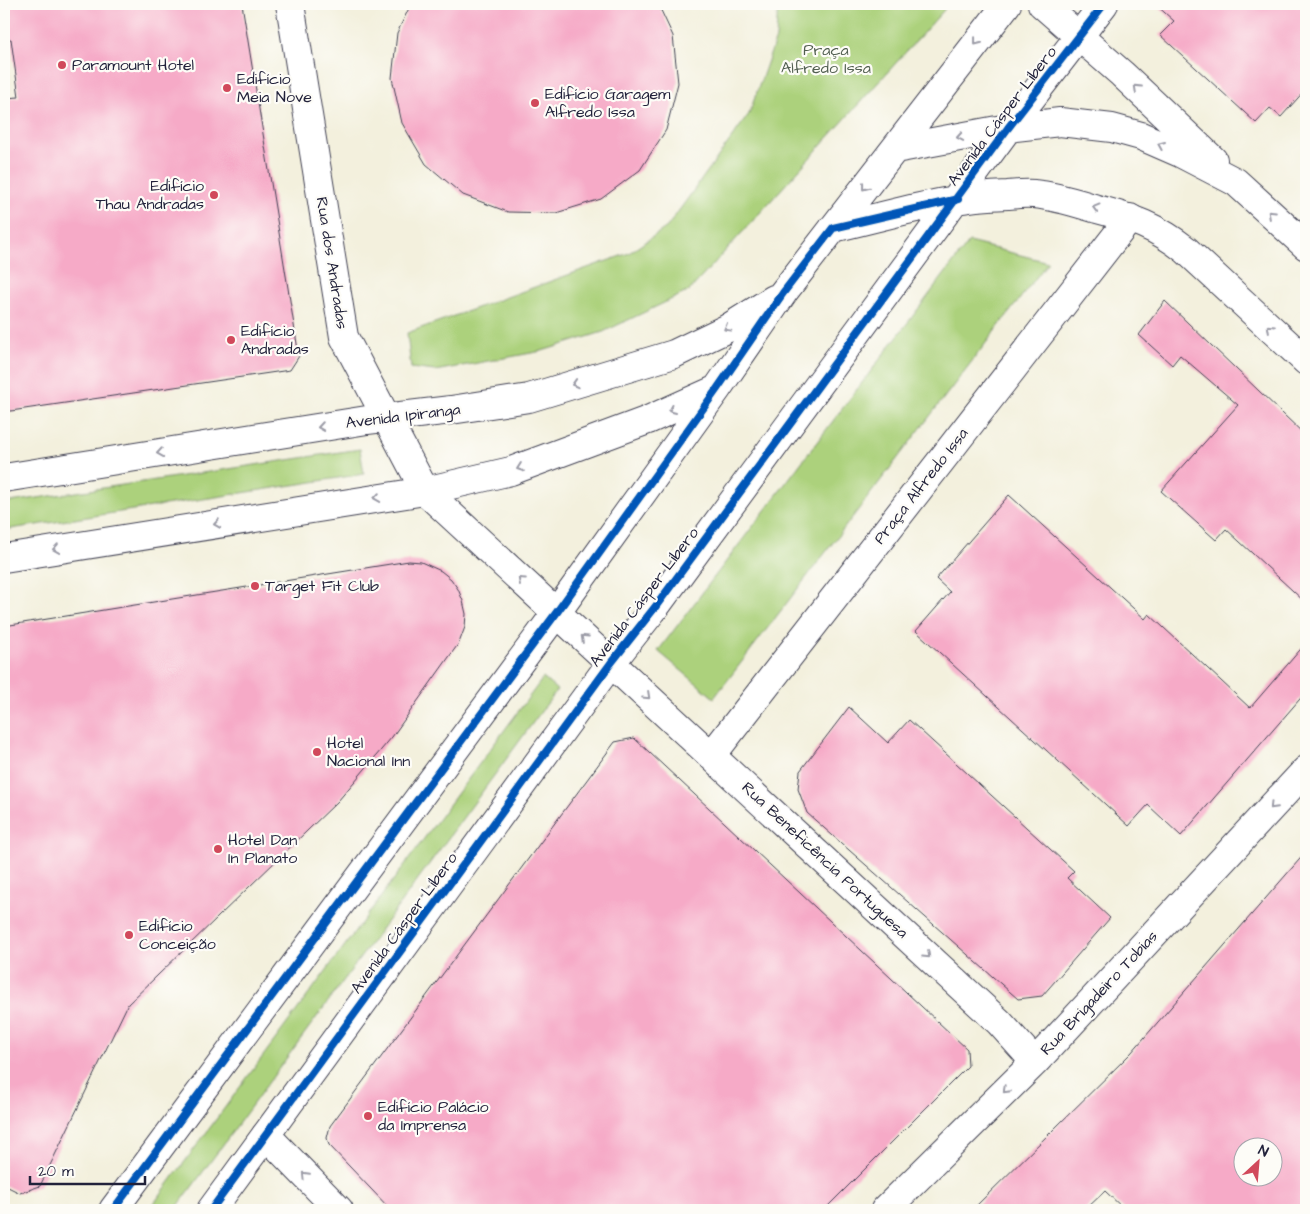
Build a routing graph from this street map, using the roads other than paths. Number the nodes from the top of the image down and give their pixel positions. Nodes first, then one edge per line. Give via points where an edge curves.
1 (290, 4) edge
2 (1007, 4) edge
3 (1042, 4) edge
4 (1104, 4) edge
5 (1080, 36) junction
6 (1008, 128) junction
7 (895, 149) junction
8 (1236, 182) junction
9 (958, 199) junction
10 (1130, 218) junction
11 (833, 228) junction
12 (1306, 246) edge
13 (784, 293) junction
14 (1306, 361) edge
15 (717, 390) junction
16 (386, 417) junction
17 (4, 478) edge
18 (425, 491) junction
19 (4, 558) edge
20 (557, 612) junction
21 (611, 663) junction
22 (712, 755) junction
23 (1306, 770) edge
24 (1034, 1062) junction
25 (266, 1135) junction
26 (113, 1210) edge
27 (211, 1210) edge
28 (339, 1210) edge
29 (885, 1210) edge

1 - 16 main road, Rua dos Andradas via 344,337
2 -> 7 main road
3 - 5 main road
4 - 5 main road, Avenida Cásper Líbero
5 - 6 main road, Avenida Cásper Líbero
8 -> 5 main road
6 -> 7 main road
8 -> 6 main road via 1141,136 1112,128 1060,122
6 - 9 main road, Avenida Cásper Líbero
7 -> 11 main road
12 -> 8 main road
10 -> 9 main road via 1034,194
9 - 11 main road
9 - 21 main road, Avenida Cásper Líbero
14 -> 10 main road via 1186,250 1150,226
10 - 22 main road, Praça Alfredo Issa
11 - 13 main road
13 - 15 main road
13 -> 16 main road, Avenida Ipiranga via 728,328 674,354 529,398
15 -> 18 main road via 648,420 511,471
15 - 20 main road
16 -> 17 main road, Avenida Ipiranga
16 - 18 main road, Rua dos Andradas
18 -> 19 main road
20 -> 18 main road, Rua dos Andradas
21 -> 20 main road, Rua dos Andradas
20 - 26 main road
21 -> 22 main road, Rua Beneficência Portuguesa
21 - 25 main road, Avenida Cásper Líbero
22 -> 24 main road, Rua Beneficência Portuguesa via 999,1022
23 -> 24 main road, Rua Brigadeiro Tobias
24 -> 29 main road, Rua Brigadeiro Tobias
25 - 27 main road, Avenida Cásper Líbero
28 -> 25 main road

